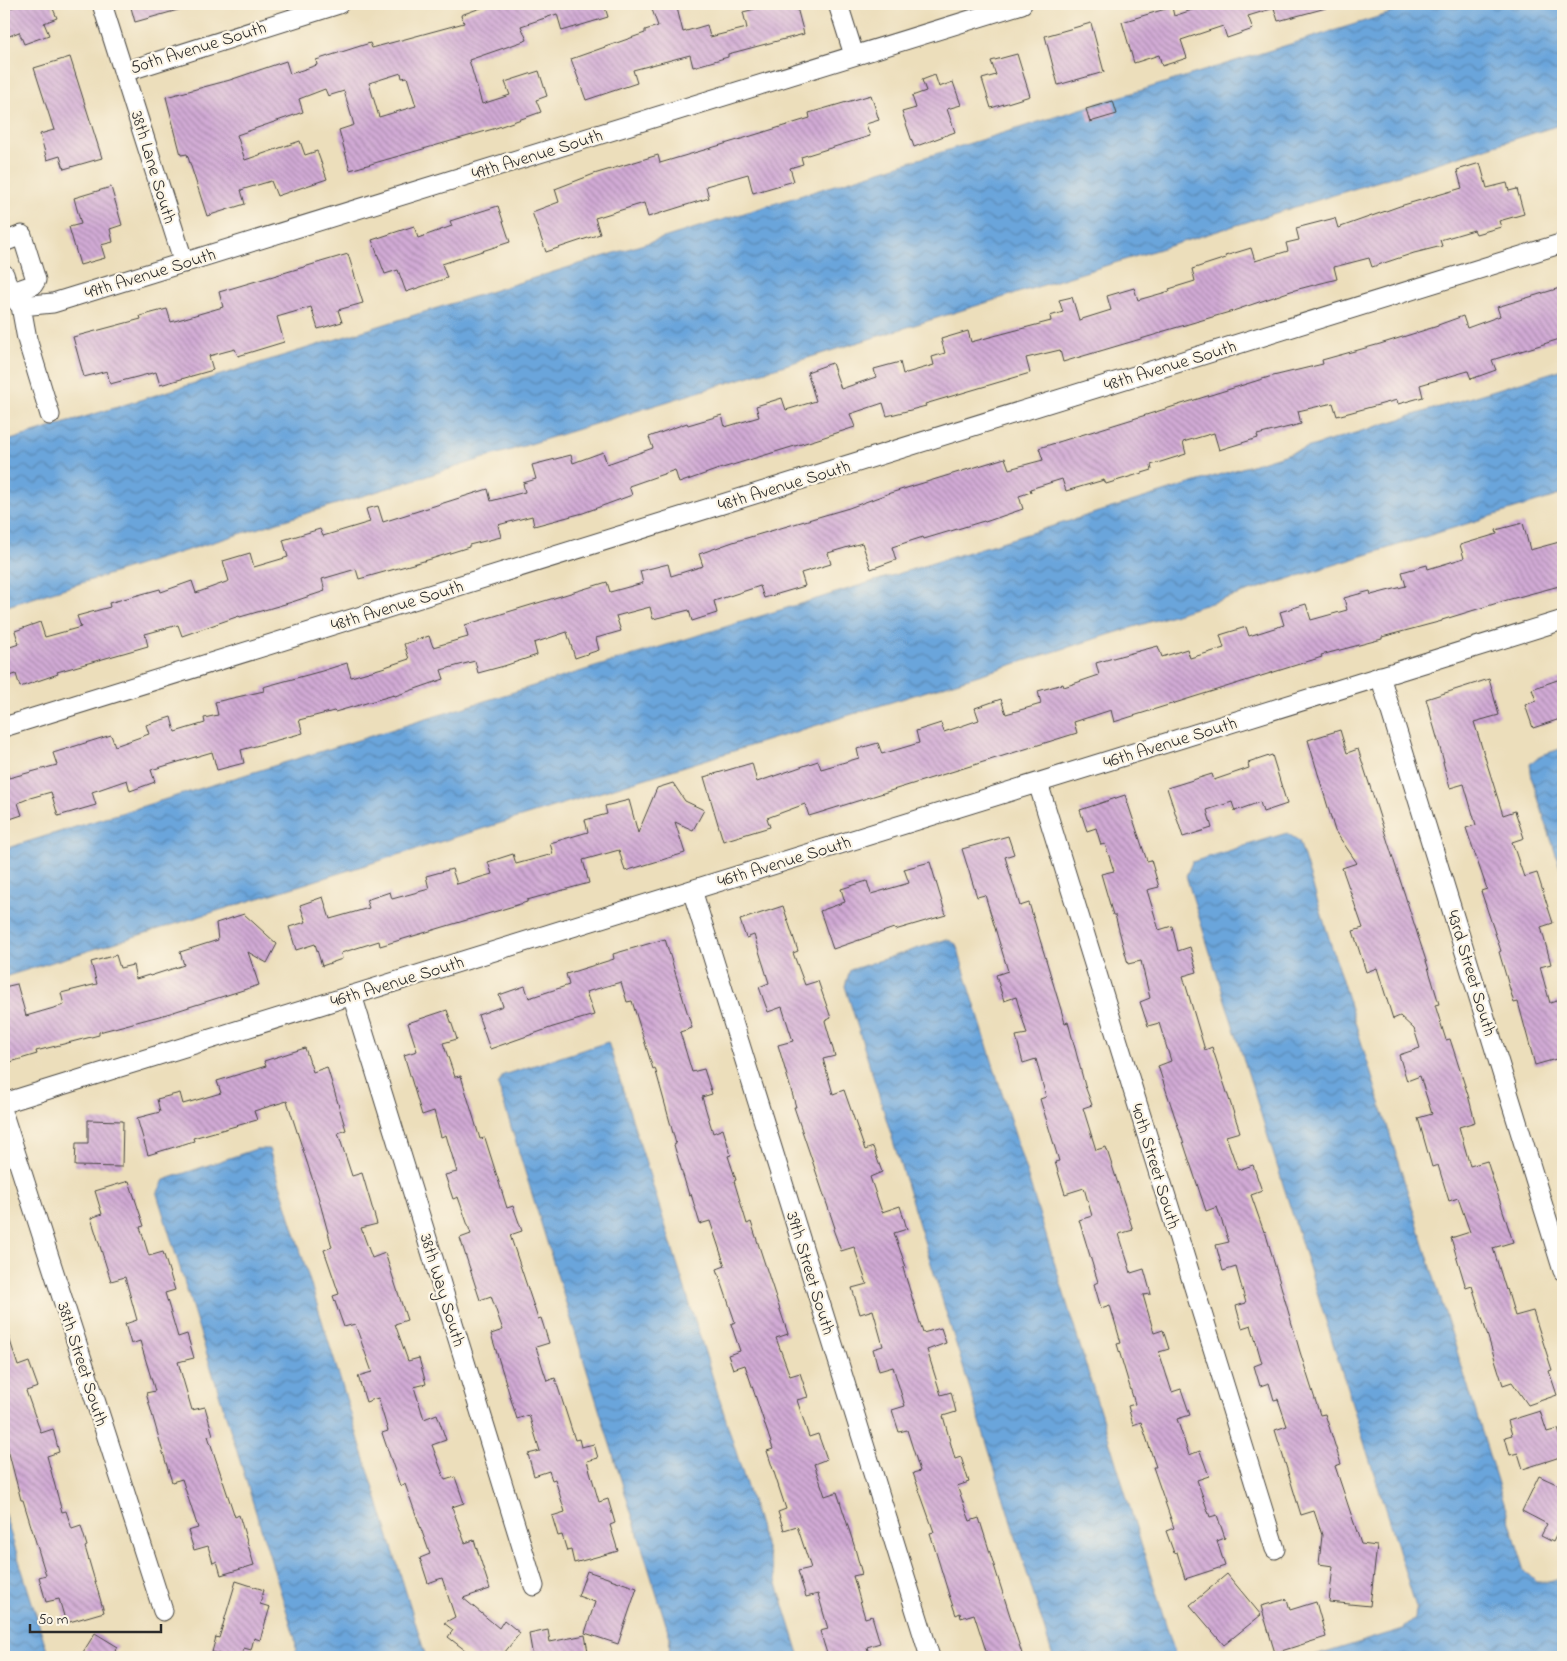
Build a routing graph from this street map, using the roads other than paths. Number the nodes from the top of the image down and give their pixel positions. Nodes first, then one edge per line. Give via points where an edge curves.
1 (102, 4) edge
2 (340, 4) edge
3 (838, 4) edge
4 (1022, 4) edge
5 (318, 7) edge
6 (854, 55) junction
7 (124, 72) junction
8 (4, 242) edge
9 (1563, 244) edge
10 (184, 263) junction
11 (4, 274) edge
12 (11, 298) edge
13 (50, 415) dead end
14 (1563, 620) edge
15 (1380, 676) junction
16 (4, 727) edge
17 (1038, 783) junction
18 (692, 890) junction
19 (352, 995) junction
20 (4, 1103) edge
21 (4, 1117) edge
22 (1563, 1271) edge
23 (1274, 1549) dead end
24 (534, 1586) dead end
25 (163, 1611) dead end
26 (930, 1657) edge

1 - 7 street, 50th Avenue South
2 - 5 street, 50th Avenue South
3 - 6 street
4 - 6 street, 49th Avenue South
5 - 7 street, 50th Avenue South
6 - 10 street, 49th Avenue South
7 - 10 street, 38th Lane South
8 - 12 street via 27,234 36,280
9 - 16 street, 48th Avenue South
10 - 12 street, 49th Avenue South via 52,303
11 - 12 street
12 - 13 street
14 - 15 street, 46th Avenue South
15 - 17 street, 46th Avenue South
15 - 22 street, 43rd Street South
17 - 18 street, 46th Avenue South
17 - 23 street, 40th Street South
18 - 19 street, 46th Avenue South
18 - 26 street, 39th Street South
19 - 20 street, 46th Avenue South
19 - 24 street, 38th Way South
21 - 25 street, 38th Street South

